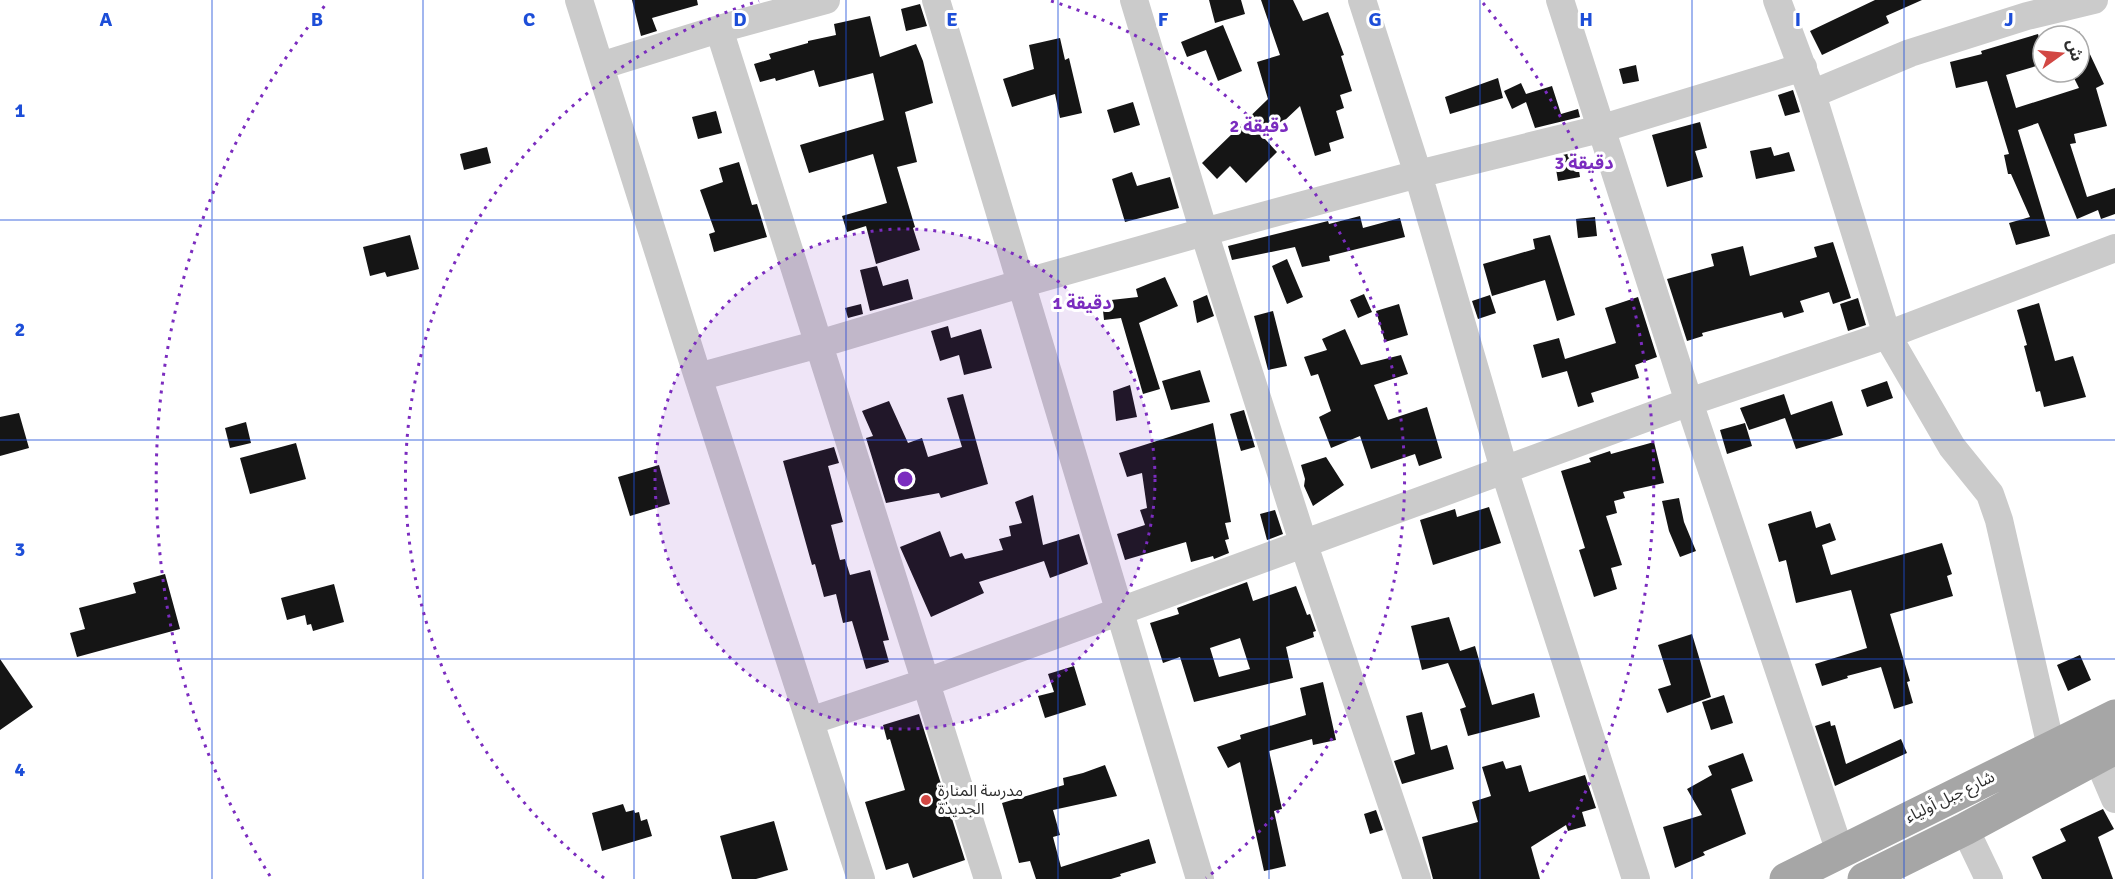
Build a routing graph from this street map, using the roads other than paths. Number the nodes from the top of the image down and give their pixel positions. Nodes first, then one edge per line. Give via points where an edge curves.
1 (579, 0) edge
2 (826, 0) edge
3 (936, 0) edge
4 (1134, 0) edge
5 (1362, 0) edge
6 (1560, 0) edge
7 (1777, 0) edge
8 (2094, 0) edge
9 (797, 4) edge
10 (2023, 8) edge
11 (719, 29) junction
12 (600, 66) junction
13 (1808, 80) junction
14 (1600, 129) junction
15 (1418, 174) junction
16 (1204, 232) junction
17 (2115, 248) edge
18 (1020, 284) junction
19 (1887, 335) junction
20 (819, 344) junction
21 (698, 376) junction
22 (1689, 402) junction
23 (1504, 469) junction
24 (1304, 544) junction
25 (1118, 612) junction
26 (927, 682) junction
27 (2115, 716) edge
28 (810, 721) junction
29 (2051, 747) junction
30 (2106, 753) edge
31 (2115, 799) edge
32 (1965, 829) junction
33 (1840, 852) junction
34 (1793, 877) edge
35 (861, 879) edge
36 (988, 879) edge
37 (1200, 879) edge
38 (1417, 879) edge
39 (1636, 879) edge
40 (1864, 879) edge
41 (1989, 879) edge

1 - 12 street
2 - 9 street
3 - 18 street
4 - 16 street
5 - 15 street
6 - 14 street
7 - 13 street
8 - 10 street
9 - 11 street
10 - 13 street via 1910,53
11 - 12 street
11 - 20 street
12 - 21 street
13 - 14 street
13 - 19 street
14 - 15 street
14 - 22 street
15 - 16 street
15 - 23 street
16 - 18 street
16 - 24 street
17 - 19 street
18 - 20 street
18 - 25 street
19 - 22 street
19 - 29 street via 1952,447 1990,494
20 - 21 street
20 - 26 street
21 - 28 street
22 - 23 street
22 - 33 street
23 - 24 street
23 - 39 street
24 - 25 street
24 - 38 street
25 - 26 street
25 - 37 street
26 - 28 street
26 - 36 street
27 - 29 main road, شارع جبل أولياء
28 - 35 street
29 - 33 main road, شارع جبل أولياء
30 - 31 street
30 - 32 main road, شارع جبل أولياء
32 - 40 main road, شارع جبل أولياء
32 - 41 street
33 - 34 main road, شارع جبل أولياء

